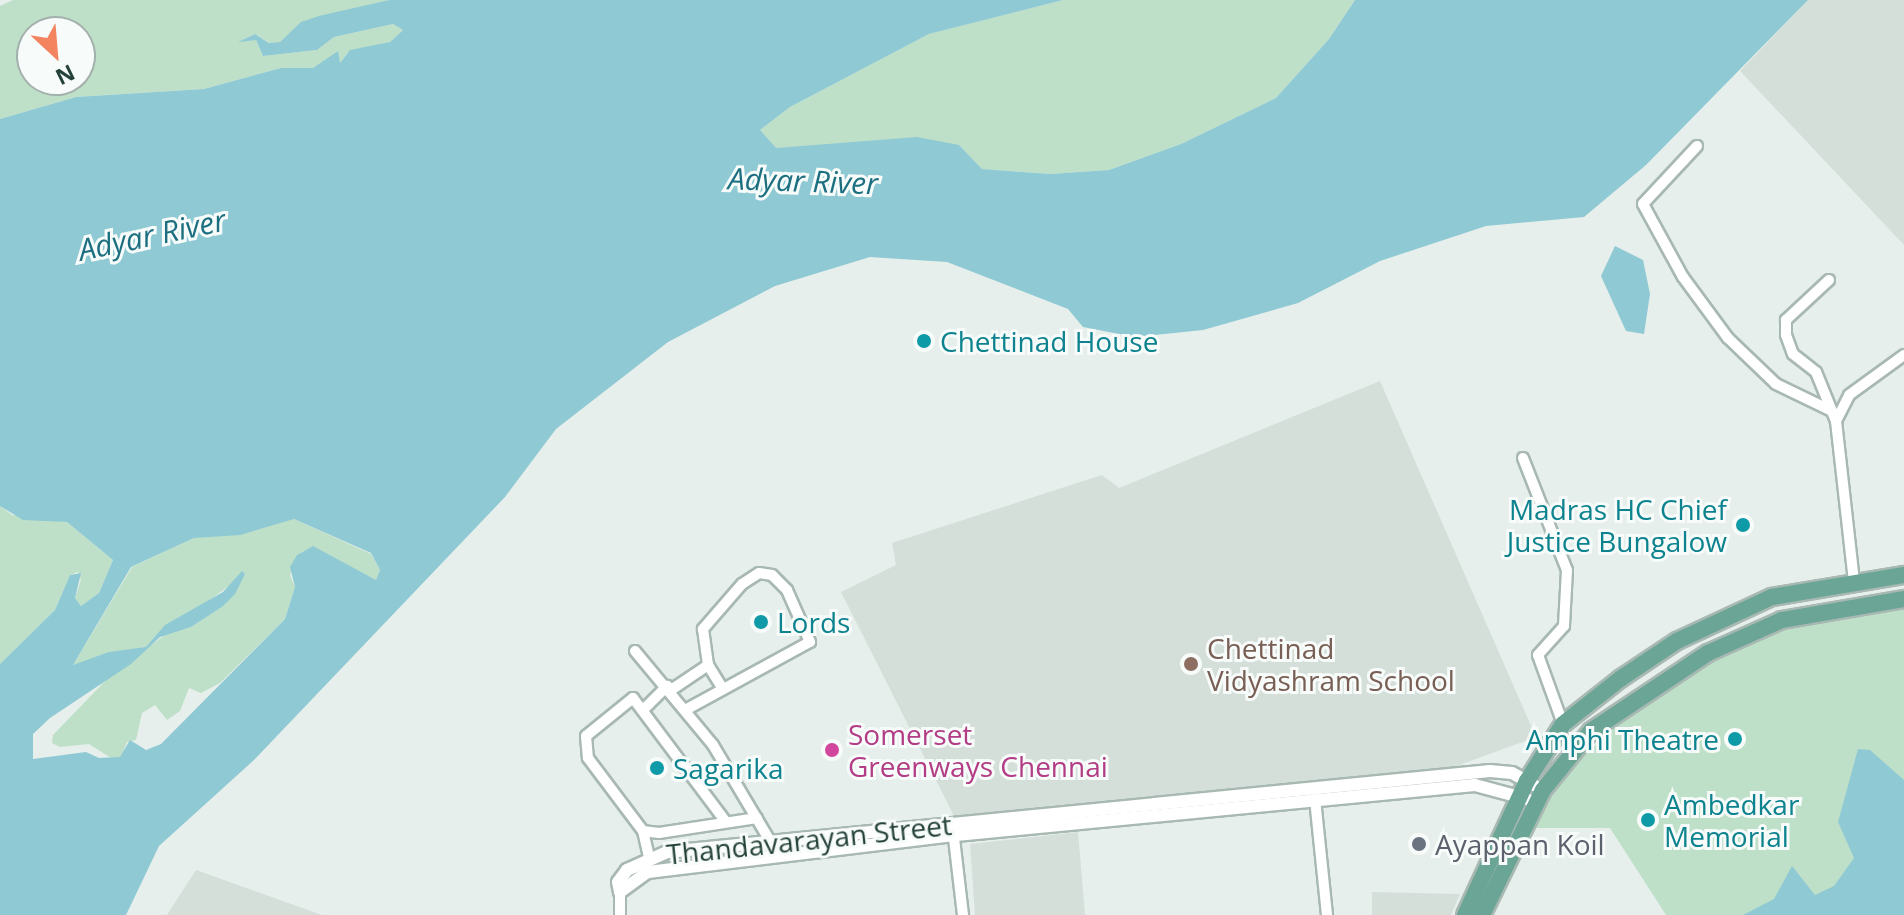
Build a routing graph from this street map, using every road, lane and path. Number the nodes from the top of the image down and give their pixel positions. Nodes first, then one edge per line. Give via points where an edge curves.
1 (1697, 146) dead end
2 (1829, 280) dead end
3 (1904, 355) edge
4 (1834, 416) junction
5 (1523, 458) dead end
6 (1904, 575) edge
7 (1854, 582) junction
8 (1904, 599) edge
9 (635, 651) dead end
10 (708, 665) junction
11 (722, 687) junction
12 (669, 688) junction
13 (644, 709) junction
14 (687, 709) junction
15 (1563, 724) junction
16 (1527, 781) junction
17 (1519, 796) junction
18 (1539, 796) junction
19 (1315, 799) junction
20 (1172, 808) junction
21 (757, 818) junction
22 (726, 822) junction
23 (952, 830) junction
24 (643, 831) junction
25 (772, 847) junction
26 (649, 856) junction
27 (620, 892) junction
28 (620, 915) edge
29 (963, 915) edge
30 (1327, 915) edge
31 (1465, 915) edge
32 (1482, 915) edge

1 - 4 street via 1643,204 1683,277 1728,338 1776,384
2 - 4 street via 1786,320 1786,335 1793,354 1816,372
3 - 4 street via 1849,395
4 - 7 street
5 - 15 street via 1567,570 1564,626 1538,655
6 - 7 main road
7 - 15 main road via 1772,597 1714,621 1620,679
8 - 18 main road via 1782,620 1708,653 1591,731
9 - 12 street
10 - 11 street
10 - 11 street via 703,629 711,614 759,573 772,575 787,590 810,642
10 - 12 street
11 - 14 street
12 - 13 street
12 - 14 street
13 - 22 street
13 - 24 street via 630,698 583,745
14 - 21 street
15 - 16 main road
16 - 17 main road
16 - 18 street, Thandavarayan Street
16 - 20 street, Thandavarayan Street via 1490,771
17 - 18 street, Thandavarayan Street
17 - 19 street, Thandavarayan Street via 1475,785
17 - 31 main road
18 - 32 main road
19 - 20 street, Thandavarayan Street
19 - 30 street
20 - 23 street, Thandavarayan Street
21 - 22 street
21 - 25 street
22 - 24 street
23 - 25 street, Thandavarayan Street
23 - 29 street
24 - 26 street
25 - 26 street, Thandavarayan Street
25 - 27 street, Thandavarayan Street via 648,872
26 - 27 street, Thandavarayan Street via 618,882
27 - 28 street

